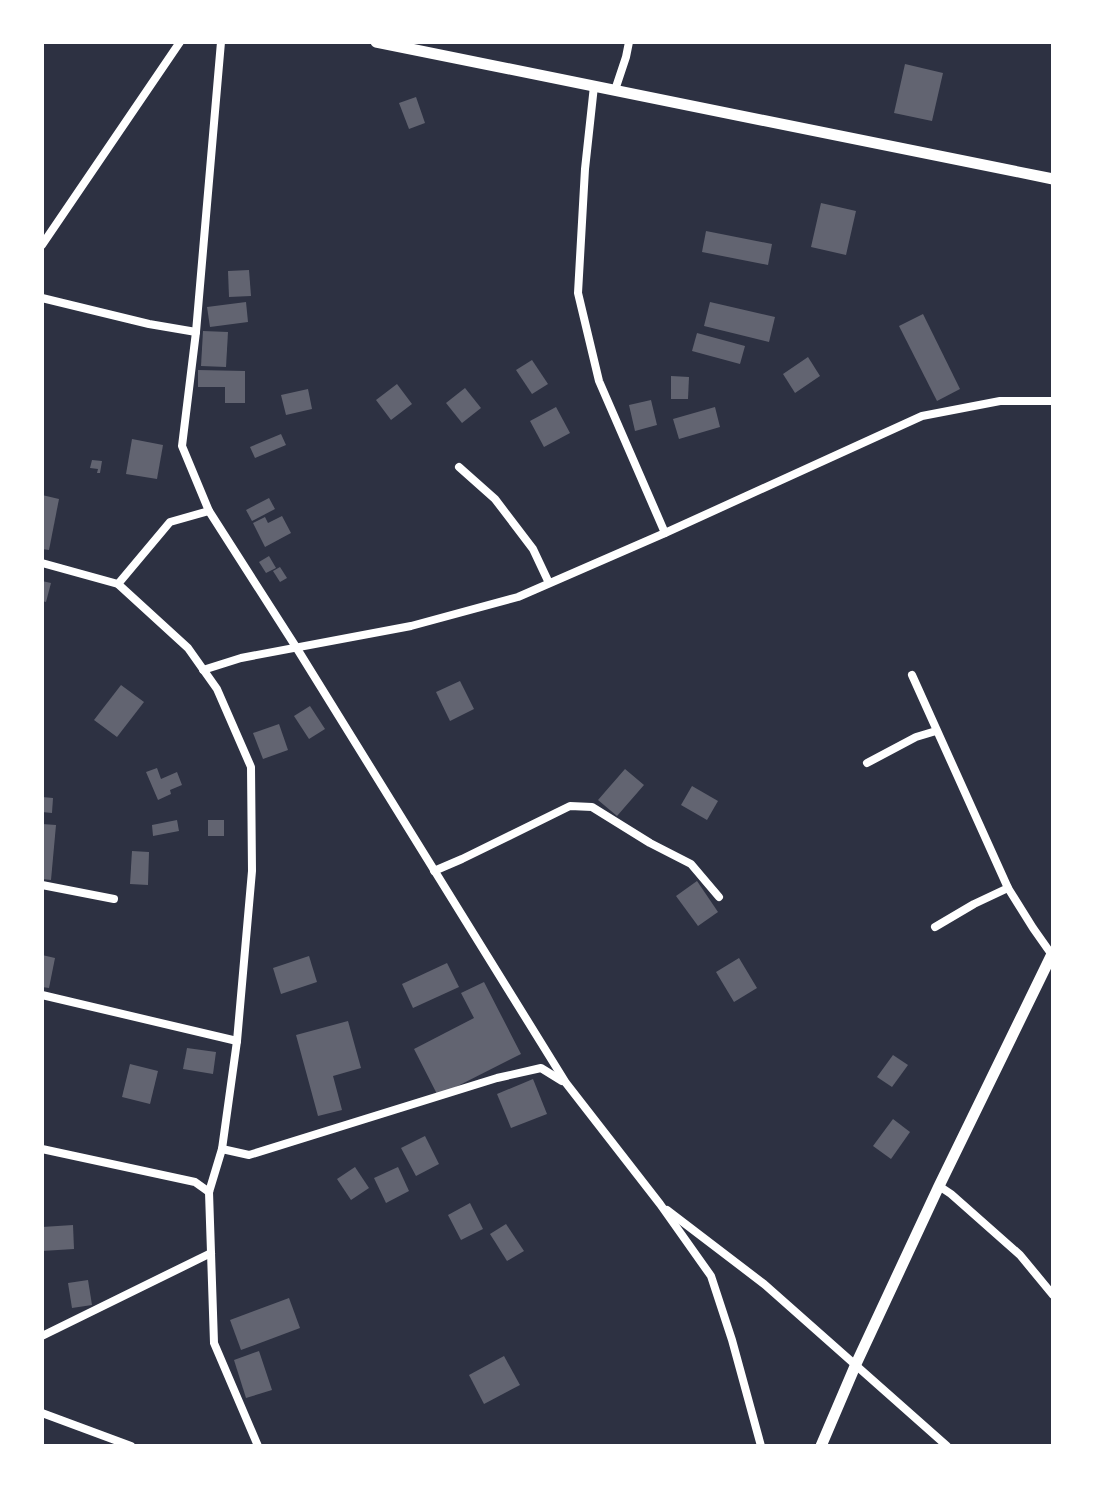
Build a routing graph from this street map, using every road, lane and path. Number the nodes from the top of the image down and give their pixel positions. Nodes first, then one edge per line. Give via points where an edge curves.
1 (180, 42) edge
2 (221, 42) edge
3 (376, 42) edge
4 (629, 42) edge
5 (428, 47) edge
6 (594, 86) junction
7 (615, 90) junction
8 (1053, 179) edge
9 (42, 245) edge
10 (42, 298) edge
11 (196, 332) junction
12 (1053, 401) edge
13 (459, 467) dead end
14 (209, 511) junction
15 (665, 533) junction
16 (42, 563) edge
17 (549, 583) junction
18 (118, 584) junction
19 (296, 647) junction
20 (203, 670) junction
21 (912, 675) dead end
22 (936, 731) junction
23 (867, 763) dead end
24 (434, 871) junction
25 (42, 885) edge
26 (1008, 888) junction
27 (719, 897) dead end
28 (114, 899) dead end
29 (935, 927) dead end
30 (1052, 953) edge
31 (42, 995) edge
32 (237, 1041) junction
33 (566, 1083) junction
34 (42, 1149) edge
35 (222, 1149) junction
36 (939, 1186) junction
37 (209, 1192) junction
38 (660, 1204) junction
39 (211, 1253) junction
40 (1053, 1295) edge
41 (42, 1336) edge
42 (856, 1364) junction
43 (42, 1413) edge
44 (131, 1446) edge
45 (258, 1446) edge
46 (761, 1446) edge
47 (821, 1446) edge
48 (947, 1446) edge

1 - 9 street
2 - 11 street
3 - 5 main road
4 - 7 street
5 - 6 main road
6 - 7 main road
6 - 15 street via 578,293 599,381
7 - 8 main road
10 - 11 street
11 - 14 street via 182,446
12 - 15 street via 1000,401 922,416
13 - 17 street via 495,499 533,549
14 - 18 street via 170,522
14 - 19 street
15 - 17 street
16 - 18 street
17 - 19 street via 518,597 411,626
18 - 20 street via 188,648
19 - 20 street
19 - 24 street
20 - 32 street via 217,689 251,767 252,871
21 - 22 street
22 - 23 street
22 - 26 street
24 - 27 street via 570,806 592,807 691,864
24 - 33 street
25 - 28 street
26 - 29 street
26 - 30 street
30 - 36 main road
31 - 32 street
32 - 35 street
33 - 35 street via 541,1068 249,1155
33 - 38 street
34 - 37 street via 195,1182
35 - 37 street
36 - 40 street via 1020,1255
36 - 42 main road
37 - 39 street
38 - 42 street
38 - 46 street via 711,1276
39 - 41 street
39 - 45 street via 214,1343
42 - 47 main road
42 - 48 street
43 - 44 street

